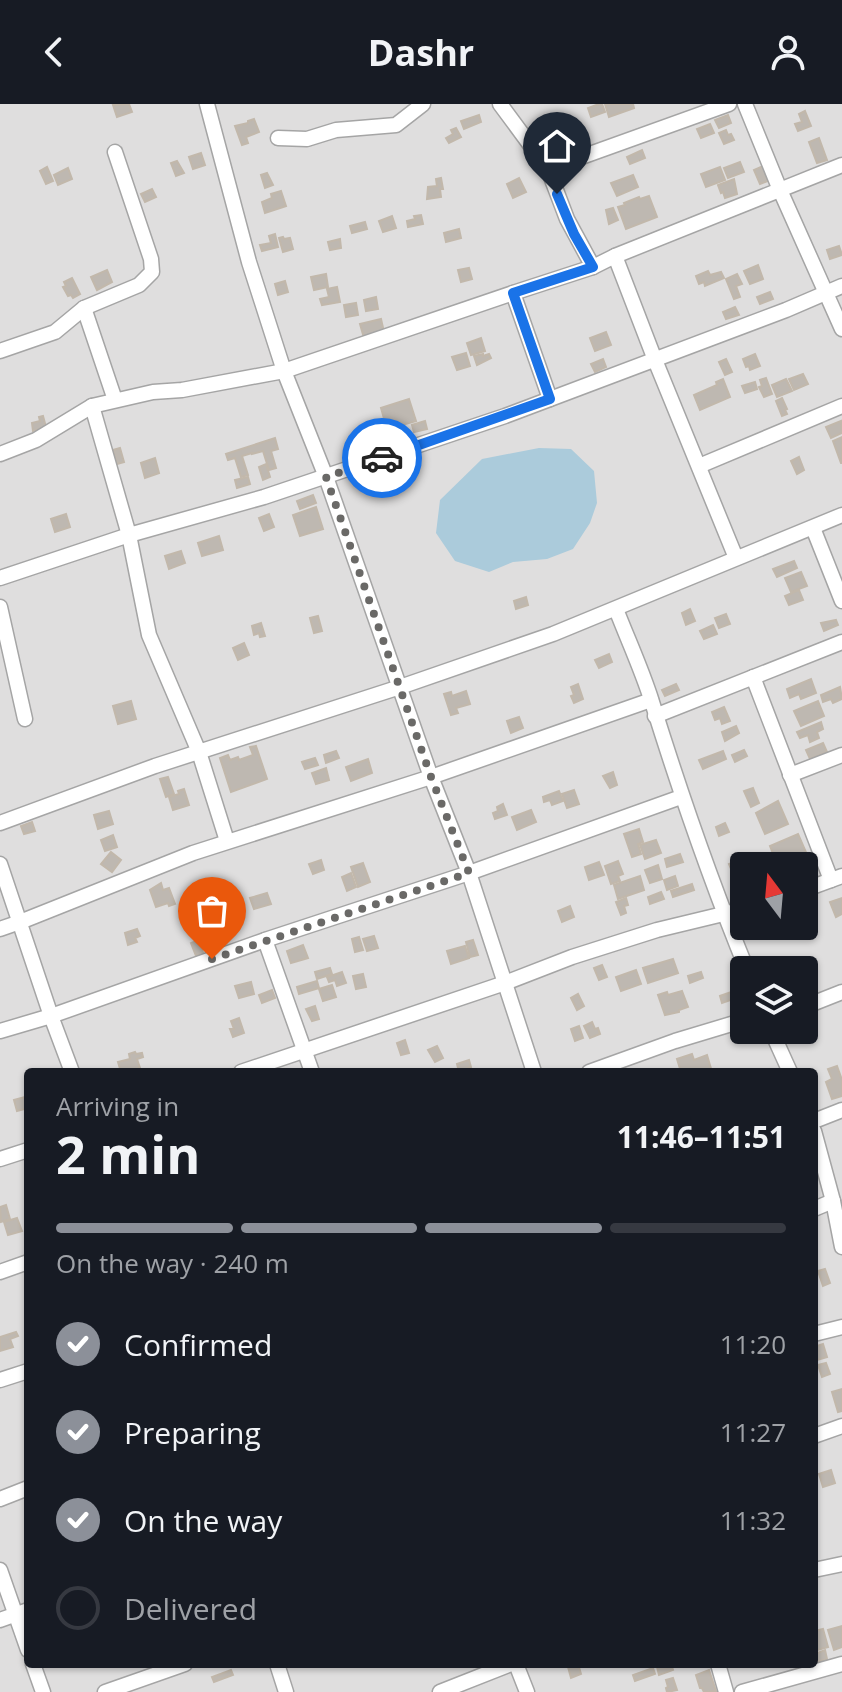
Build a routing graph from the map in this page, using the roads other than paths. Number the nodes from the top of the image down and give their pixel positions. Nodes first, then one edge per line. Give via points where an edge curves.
1 (207, 104) edge
2 (423, 104) edge
3 (500, 104) edge
4 (729, 104) edge
5 (745, 104) edge
6 (278, 138) dead end
7 (115, 152) dead end
8 (842, 165) edge
9 (548, 169) junction
10 (780, 190) junction
11 (615, 256) junction
12 (593, 267) junction
13 (842, 286) edge
14 (513, 293) junction
15 (826, 293) junction
16 (84, 308) junction
17 (842, 329) edge
18 (0, 351) edge
19 (655, 360) junction
20 (284, 371) junction
21 (550, 399) junction
22 (115, 400) junction
23 (92, 406) junction
24 (842, 406) edge
25 (0, 454) edge
26 (699, 466) junction
27 (326, 477) junction
28 (842, 515) edge
29 (813, 528) junction
30 (129, 535) junction
31 (736, 558) junction
32 (0, 578) edge
33 (842, 601) edge
34 (0, 607) edge
35 (616, 609) junction
36 (842, 642) edge
37 (753, 677) junction
38 (400, 687) junction
39 (651, 700) junction
40 (655, 716) junction
41 (25, 719) dead end
42 (199, 752) junction
43 (842, 755) edge
44 (790, 775) junction
45 (431, 777) junction
46 (681, 797) junction
47 (0, 823) edge
48 (227, 841) junction
49 (0, 864) edge
50 (469, 873) junction
51 (836, 878) edge
52 (730, 913) edge
53 (724, 915) junction
54 (20, 922) junction
55 (0, 929) edge
56 (265, 940) junction
57 (741, 956) edge
58 (505, 983) junction
59 (842, 992) edge
60 (818, 1001) edge
61 (51, 1016) junction
62 (730, 1024) edge
63 (0, 1031) edge
64 (777, 1044) edge
65 (305, 1050) junction
66 (70, 1068) edge
67 (253, 1068) edge
68 (311, 1068) edge
69 (533, 1068) edge
70 (600, 1068) edge
71 (788, 1068) edge
72 (842, 1110) edge
73 (818, 1119) edge
74 (818, 1146) edge
75 (24, 1151) edge
76 (0, 1159) edge
77 (833, 1201) junction
78 (818, 1207) edge
79 (842, 1247) edge
80 (24, 1263) edge
81 (0, 1272) edge
82 (842, 1327) edge
83 (818, 1333) edge
84 (24, 1372) edge
85 (0, 1380) edge
86 (842, 1426) edge
87 (818, 1435) edge
88 (24, 1490) edge
89 (0, 1499) edge
90 (842, 1564) edge
91 (818, 1569) edge
92 (0, 1570) edge
93 (22, 1612) edge
94 (0, 1620) edge
95 (842, 1664) edge
96 (34, 1668) edge
97 (174, 1668) edge
98 (278, 1668) edge
99 (503, 1668) edge
100 (516, 1668) edge
101 (719, 1668) edge
102 (43, 1692) edge
103 (105, 1692) edge
104 (286, 1692) edge
105 (440, 1692) edge
106 (527, 1692) edge
107 (726, 1692) edge
108 (742, 1692) edge

1 - 20 street
2 - 6 street via 396,125 336,130 307,139
3 - 9 street
4 - 9 street
5 - 10 street
7 - 16 street via 152,272 139,285
8 - 10 street
9 - 12 street
10 - 11 street
10 - 15 street
11 - 12 street
11 - 19 street
12 - 14 street
13 - 15 street
14 - 20 street
14 - 21 street
15 - 17 street
15 - 19 street
16 - 18 street via 55,332
16 - 22 street
19 - 21 street
19 - 26 street
20 - 22 street
20 - 27 street
21 - 27 street
22 - 23 street
23 - 25 street via 36,440
23 - 30 street
24 - 26 street
26 - 31 street
27 - 30 street
27 - 38 street
28 - 29 street
29 - 31 street
29 - 33 street
30 - 32 street
30 - 42 street via 149,635
31 - 35 street
34 - 41 street
35 - 38 street
35 - 39 street
36 - 37 street
37 - 40 street
37 - 44 street
38 - 42 street
38 - 45 street
39 - 40 street
39 - 45 street
40 - 46 street
42 - 47 street
42 - 48 street
43 - 44 street
44 - 51 street
45 - 48 street
45 - 50 street
46 - 50 street
46 - 53 street
48 - 54 street
49 - 54 street
50 - 56 street
50 - 58 street
52 - 53 street
53 - 57 street
53 - 58 street via 657,930
54 - 55 street
54 - 61 street
56 - 61 street
56 - 65 street
58 - 65 street
58 - 69 street
59 - 60 street
61 - 63 street
61 - 66 street
62 - 70 street
64 - 71 street
65 - 67 street
65 - 68 street
72 - 73 street
74 - 77 street
75 - 76 street
77 - 78 street
77 - 79 street
80 - 81 street
82 - 83 street
84 - 85 street
86 - 87 street
88 - 89 street
90 - 91 street
92 - 93 street
93 - 94 street
95 - 108 street
96 - 102 street
97 - 103 street
98 - 104 street
99 - 105 street
100 - 106 street
101 - 107 street

